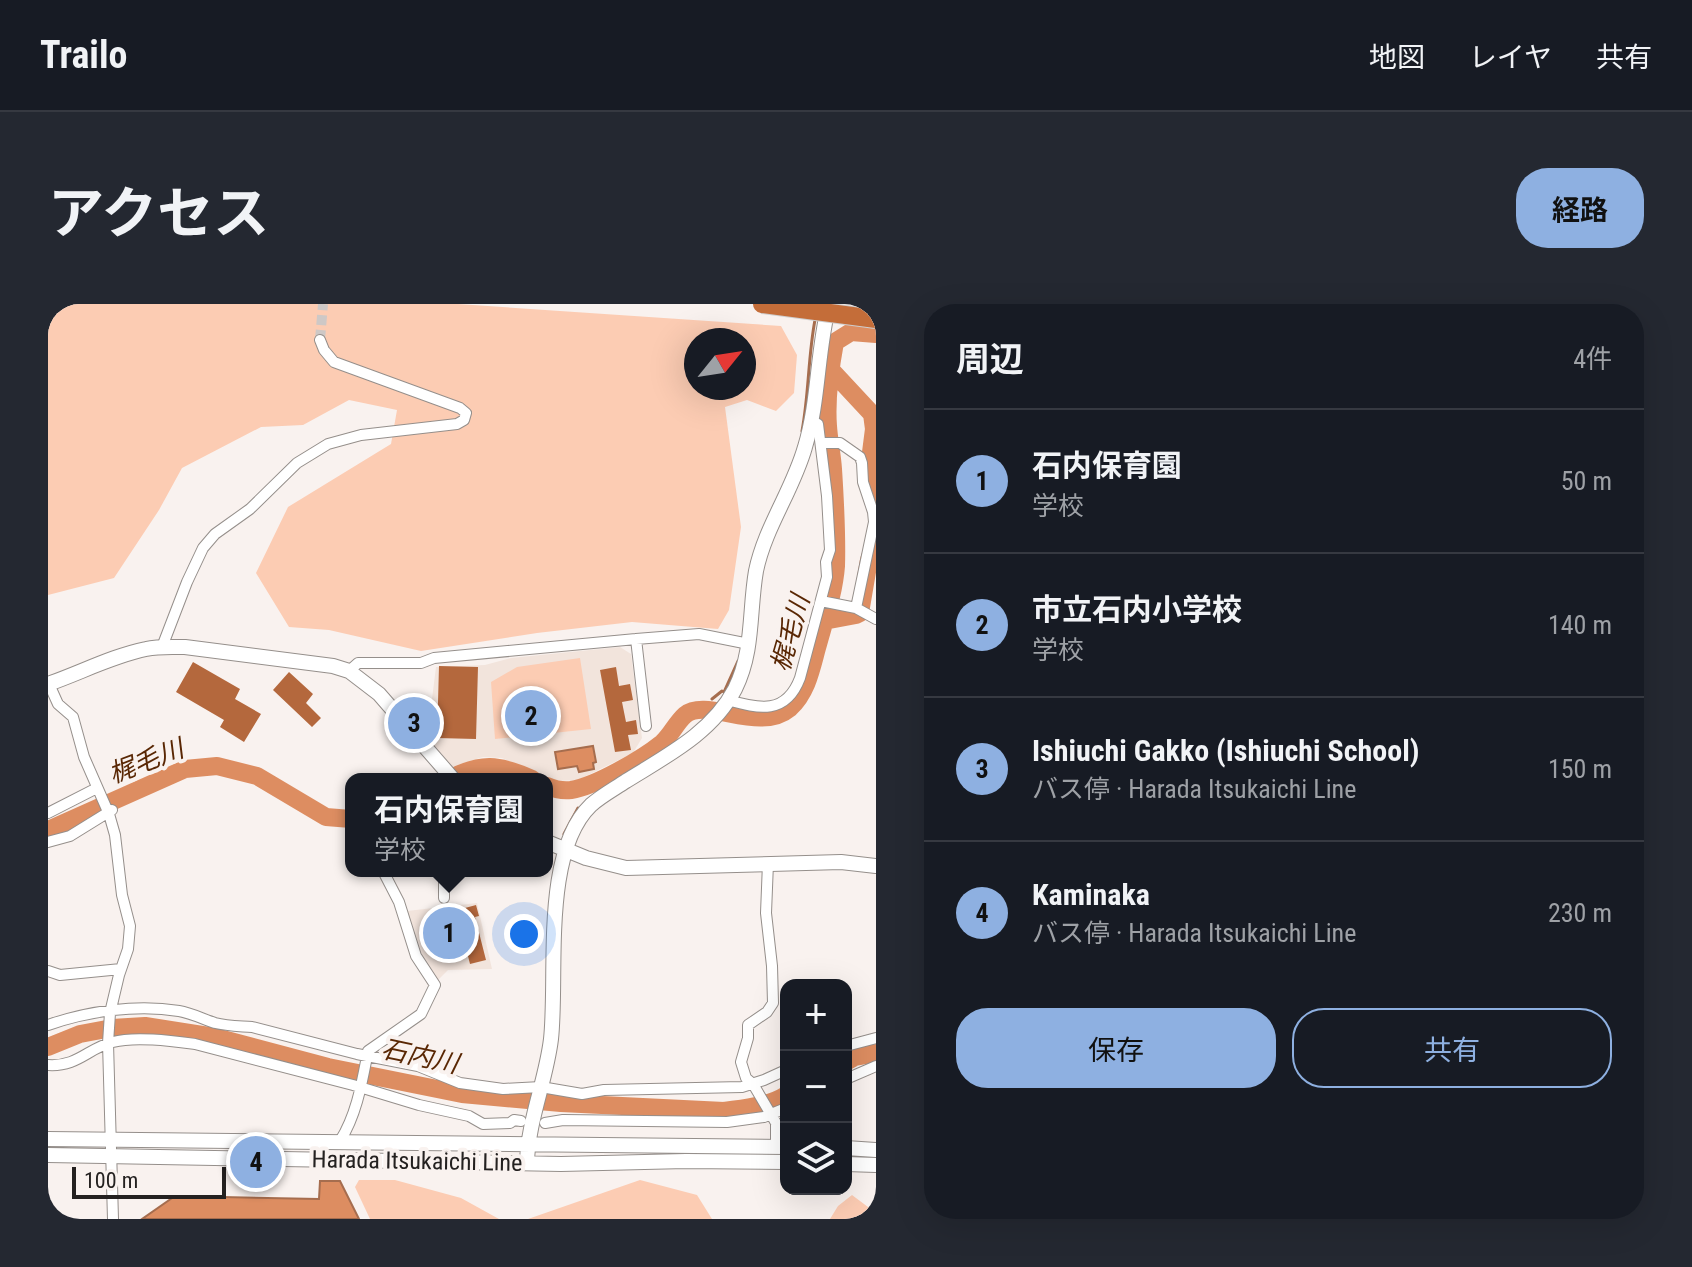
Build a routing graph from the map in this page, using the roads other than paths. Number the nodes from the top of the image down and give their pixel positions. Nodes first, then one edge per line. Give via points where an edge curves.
1 (762, 304) edge
2 (829, 304) edge
3 (876, 319) edge
4 (320, 340) dead end
5 (811, 420) junction
6 (823, 443) junction
7 (823, 601) junction
8 (859, 610) junction
9 (876, 619) edge
10 (636, 639) junction
11 (749, 644) junction
12 (162, 647) junction
13 (349, 671) junction
14 (48, 684) edge
15 (728, 701) junction
16 (646, 726) dead end
17 (447, 773) edge
18 (97, 790) junction
19 (110, 811) junction
20 (48, 813) edge
21 (48, 842) edge
22 (553, 845) edge
23 (565, 850) junction
24 (768, 863) junction
25 (876, 866) edge
26 (386, 877) edge
27 (444, 877) edge
28 (444, 898) dead end
29 (121, 969) junction
30 (48, 971) edge
31 (111, 1012) junction
32 (48, 1025) edge
33 (876, 1038) edge
34 (108, 1042) junction
35 (852, 1044) edge
36 (367, 1057) junction
37 (48, 1065) edge
38 (876, 1066) edge
39 (780, 1073) edge
40 (852, 1076) edge
41 (361, 1085) junction
42 (754, 1085) junction
43 (540, 1089) junction
44 (780, 1110) edge
45 (770, 1113) junction
46 (533, 1121) junction
47 (48, 1139) edge
48 (110, 1139) junction
49 (340, 1141) junction
50 (780, 1142) edge
51 (527, 1144) junction
52 (780, 1147) edge
53 (852, 1148) edge
54 (876, 1150) edge
55 (48, 1155) edge
56 (111, 1155) junction
57 (780, 1162) edge
58 (527, 1163) junction
59 (852, 1164) edge
60 (876, 1165) edge
61 (113, 1219) edge

1 - 3 highway, bridge
2 - 5 main road
4 - 12 street via 334,362 460,408 466,413 464,420 361,435 328,444 297,463 203,548
5 - 6 street via 818,424
5 - 11 main road via 801,461 761,552
6 - 7 street via 830,550
6 - 8 street via 839,443 861,460 873,512
7 - 8 street
7 - 15 street via 793,692 766,708
8 - 9 street
10 - 11 street via 699,634
10 - 13 street via 421,663 358,663
10 - 16 street
11 - 15 main road
12 - 13 main road
12 - 14 main road
13 - 17 main road via 379,694
14 - 18 street via 58,704 73,717
15 - 23 main road via 698,735 592,805
18 - 19 street
18 - 20 street
19 - 21 street via 70,836
19 - 29 street via 130,926
22 - 23 main road
23 - 24 main road via 626,868
23 - 43 main road via 554,922 551,1037
24 - 25 main road
24 - 42 street via 773,1003 748,1025 741,1062
26 - 36 street via 416,956 435,985 421,1014 368,1051
27 - 28 street
29 - 30 street via 60,975
29 - 31 street
31 - 32 street
31 - 34 street
31 - 36 street via 183,1012
33 - 35 street
34 - 37 street via 80,1059
34 - 41 street via 197,1044
34 - 48 street
36 - 41 street
36 - 43 street via 420,1066 468,1084
38 - 40 street
39 - 42 street
41 - 46 street via 483,1124
41 - 49 street
42 - 43 street via 582,1094
42 - 45 street
43 - 46 main road
44 - 45 street
45 - 46 street via 727,1122
45 - 50 street
46 - 51 main road
47 - 48 main road, Harada Itsukaichi Line
48 - 49 main road, Harada Itsukaichi Line
48 - 56 street
49 - 51 main road, Harada Itsukaichi Line
51 - 52 main road, Harada Itsukaichi Line
51 - 58 main road
53 - 54 main road
55 - 56 main road, Harada Itsukaichi Line
56 - 58 main road, Harada Itsukaichi Line
56 - 61 street
57 - 58 main road, Harada Itsukaichi Line
59 - 60 main road

